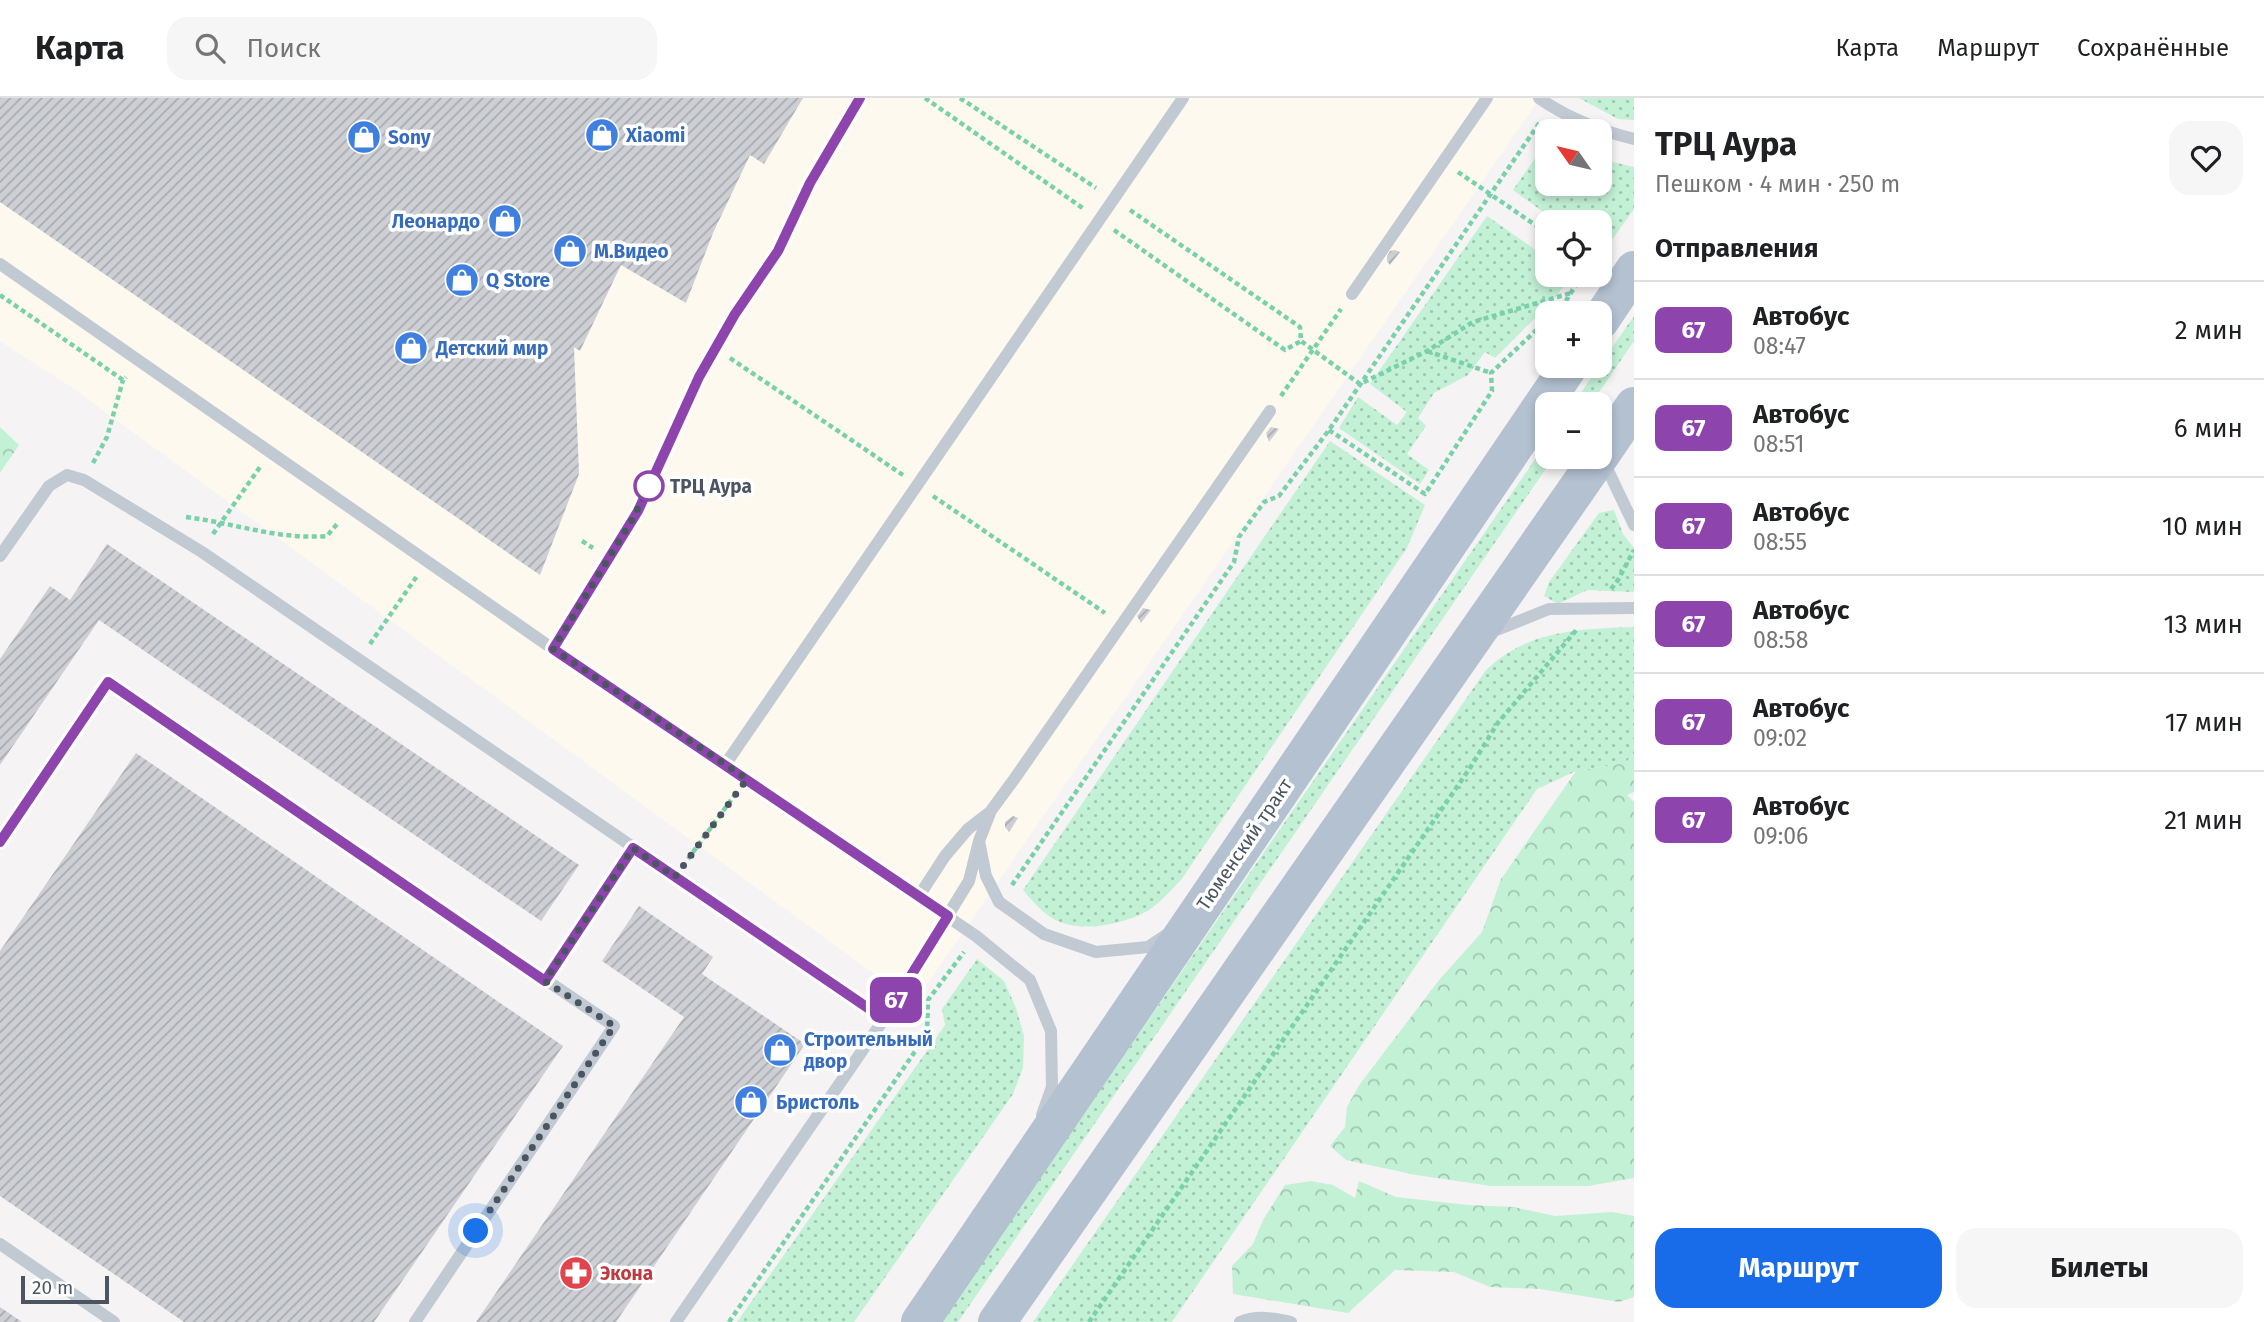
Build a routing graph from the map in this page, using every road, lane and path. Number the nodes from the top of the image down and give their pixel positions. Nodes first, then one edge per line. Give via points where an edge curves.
1 (860, 98) edge
2 (960, 98) edge
3 (1183, 98) edge
4 (1487, 98) edge
5 (1539, 98) edge
6 (1551, 107) junction
7 (1634, 139) edge
8 (1443, 161) junction
9 (1493, 195) junction
10 (1114, 200) junction
11 (1535, 225) edge
12 (0, 264) edge
13 (1634, 270) edge
14 (1575, 287) edge
15 (1352, 293) joint
16 (1571, 293) junction
17 (1564, 301) edge
18 (1612, 303) edge
19 (1535, 331) edge
20 (1313, 350) junction
21 (1427, 351) junction
22 (1491, 373) junction
23 (1561, 378) edge
24 (123, 380) dead end
25 (1360, 384) junction
26 (1634, 406) edge
27 (1270, 411) joint
28 (1329, 430) junction
29 (1612, 438) edge
30 (271, 452) junction
31 (1591, 469) edge
32 (1606, 469) edge
33 (84, 480) junction
34 (351, 508) junction
35 (136, 512) junction
36 (221, 521) junction
37 (1634, 525) edge
38 (214, 533) dead end
39 (1634, 550) edge
40 (0, 556) edge
41 (427, 561) junction
42 (1596, 608) junction
43 (1634, 608) edge
44 (1473, 640) junction
45 (371, 641) dead end
46 (553, 649) junction
47 (725, 765) junction
48 (747, 779) junction
49 (990, 812) junction
50 (979, 841) junction
51 (0, 842) edge
52 (633, 848) junction
53 (675, 877) junction
54 (919, 896) junction
55 (999, 902) junction
56 (948, 916) junction
57 (1195, 916) junction
58 (976, 936) junction
59 (545, 981) junction
60 (884, 1019) junction
61 (1017, 1182) junction
62 (0, 1244) edge
63 (114, 1322) edge
64 (415, 1322) edge
65 (676, 1322) edge
66 (729, 1322) edge
67 (920, 1322) edge
68 (998, 1322) edge
69 (1089, 1322) edge
70 (1240, 1322) edge
71 (1291, 1322) edge

1 - 46 lane via 810,183 778,251 699,377 638,511
2 - 10 path
3 - 10 lane
4 - 8 lane
5 - 6 lane
6 - 7 lane
6 - 9 path
8 - 9 path
8 - 15 lane
9 - 11 path
9 - 25 path
10 - 20 path via 1300,327 1301,341
10 - 47 lane
12 - 30 lane
13 - 18 main road
14 - 16 path
15 - 20 path
16 - 17 path
16 - 21 path via 1473,322
19 - 22 path
20 - 25 path
20 - 27 path
21 - 22 path
21 - 25 path
22 - 28 path via 1492,391 1425,494
23 - 57 main road, Тюменский тракт
24 - 33 path via 107,437
25 - 28 path
26 - 29 main road
27 - 49 lane
28 - 55 path via 1279,496 1264,502 1239,537 1234,562
30 - 34 lane
30 - 36 path
31 - 44 main road
32 - 37 lane
33 - 35 lane
33 - 40 lane via 67,475 49,486
34 - 36 path via 327,536 264,533
34 - 41 lane
35 - 36 path
35 - 52 lane via 202,552
36 - 38 path
39 - 42 path
41 - 45 path
41 - 46 lane
42 - 43 lane
42 - 44 lane via 1549,609
42 - 69 path via 1497,724
44 - 68 main road
46 - 47 lane
47 - 48 lane
48 - 53 path
48 - 54 lane
49 - 50 lane
49 - 54 lane via 968,829
50 - 55 lane via 986,876
50 - 56 lane via 969,881
51 - 59 lane via 108,682
52 - 53 lane
52 - 59 lane
53 - 60 lane
54 - 56 lane
55 - 57 lane via 1044,934 1096,952 1149,947
56 - 58 lane
56 - 60 lane
57 - 61 main road, Тюменский тракт
58 - 61 lane via 1030,980 1051,1031 1052,1087
58 - 66 path via 928,1000 927,1034
59 - 64 lane via 614,1026
60 - 65 lane
61 - 67 main road, Тюменский тракт
62 - 63 lane
70 - 71 lane via 1275,1318

